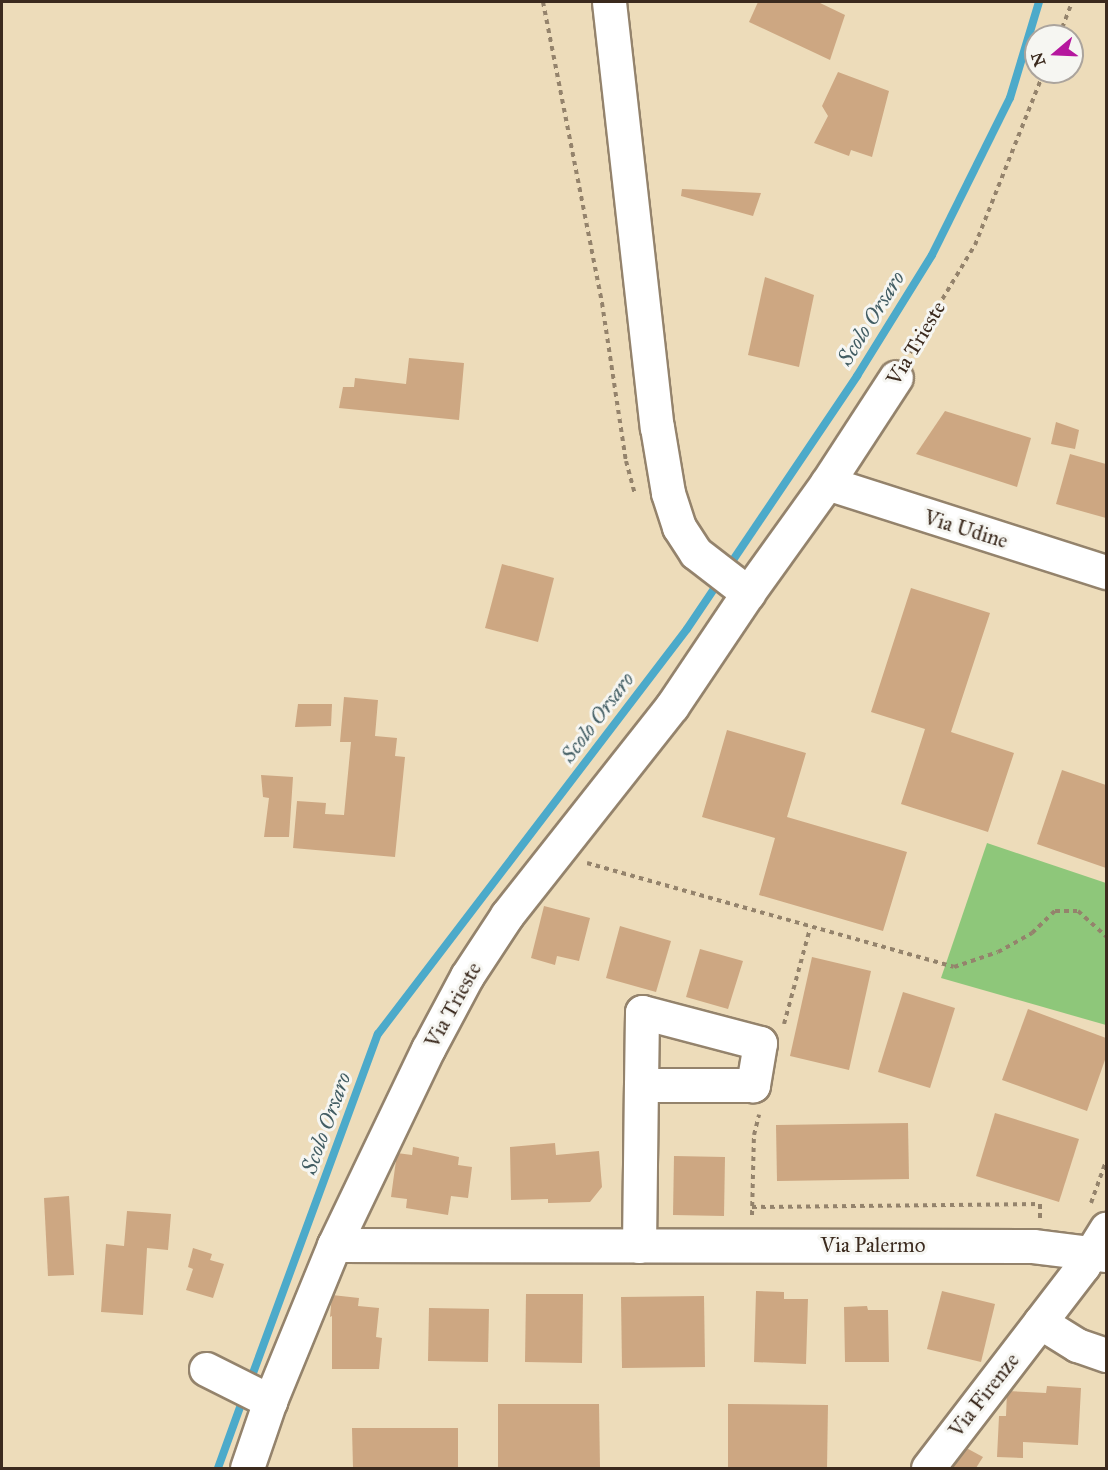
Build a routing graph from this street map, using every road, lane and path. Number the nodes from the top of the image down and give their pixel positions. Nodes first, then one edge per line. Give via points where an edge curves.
1 (543, 2) edge
2 (609, 2) edge
3 (1072, 2) edge
4 (1064, 24) edge
5 (1039, 84) edge
6 (896, 377) joint
7 (827, 483) junction
8 (638, 506) dead end
9 (1107, 572) edge
10 (730, 580) junction
11 (554, 853) junction
12 (810, 928) junction
13 (1107, 936) edge
14 (781, 1033) dead end
15 (641, 1085) junction
16 (760, 1114) dead end
17 (1107, 1161) edge
18 (752, 1207) junction
19 (752, 1217) dead end
20 (1041, 1226) dead end
21 (1099, 1236) edge
22 (334, 1245) junction
23 (639, 1246) junction
24 (1041, 1322) junction
25 (1107, 1354) edge
26 (247, 1468) edge
27 (928, 1468) edge

1 - 8 path via 602,303 626,461
2 - 10 street via 657,427 668,493 679,527 696,553
3 - 4 path
5 - 6 path, Via Trieste via 975,244
6 - 7 street, Via Trieste
7 - 9 street, Via Udine
7 - 10 street, Via Trieste
10 - 11 street, Via Trieste via 672,706
11 - 12 path
11 - 22 street, Via Trieste via 467,976
12 - 13 path via 954,967 1032,933 1055,911 1078,911
12 - 14 path
15 - 15 street via 753,1084 760,1042 642,1012
15 - 23 street
16 - 18 path via 754,1135
17 - 21 path
18 - 19 path
18 - 20 path via 1040,1204
21 - 23 street, Via Palermo via 1009,1246
21 - 24 street, Via Firenze
22 - 23 street, Via Palermo
22 - 26 street, Via Trieste via 240,1387
24 - 25 street via 1077,1345
24 - 27 street, Via Firenze

